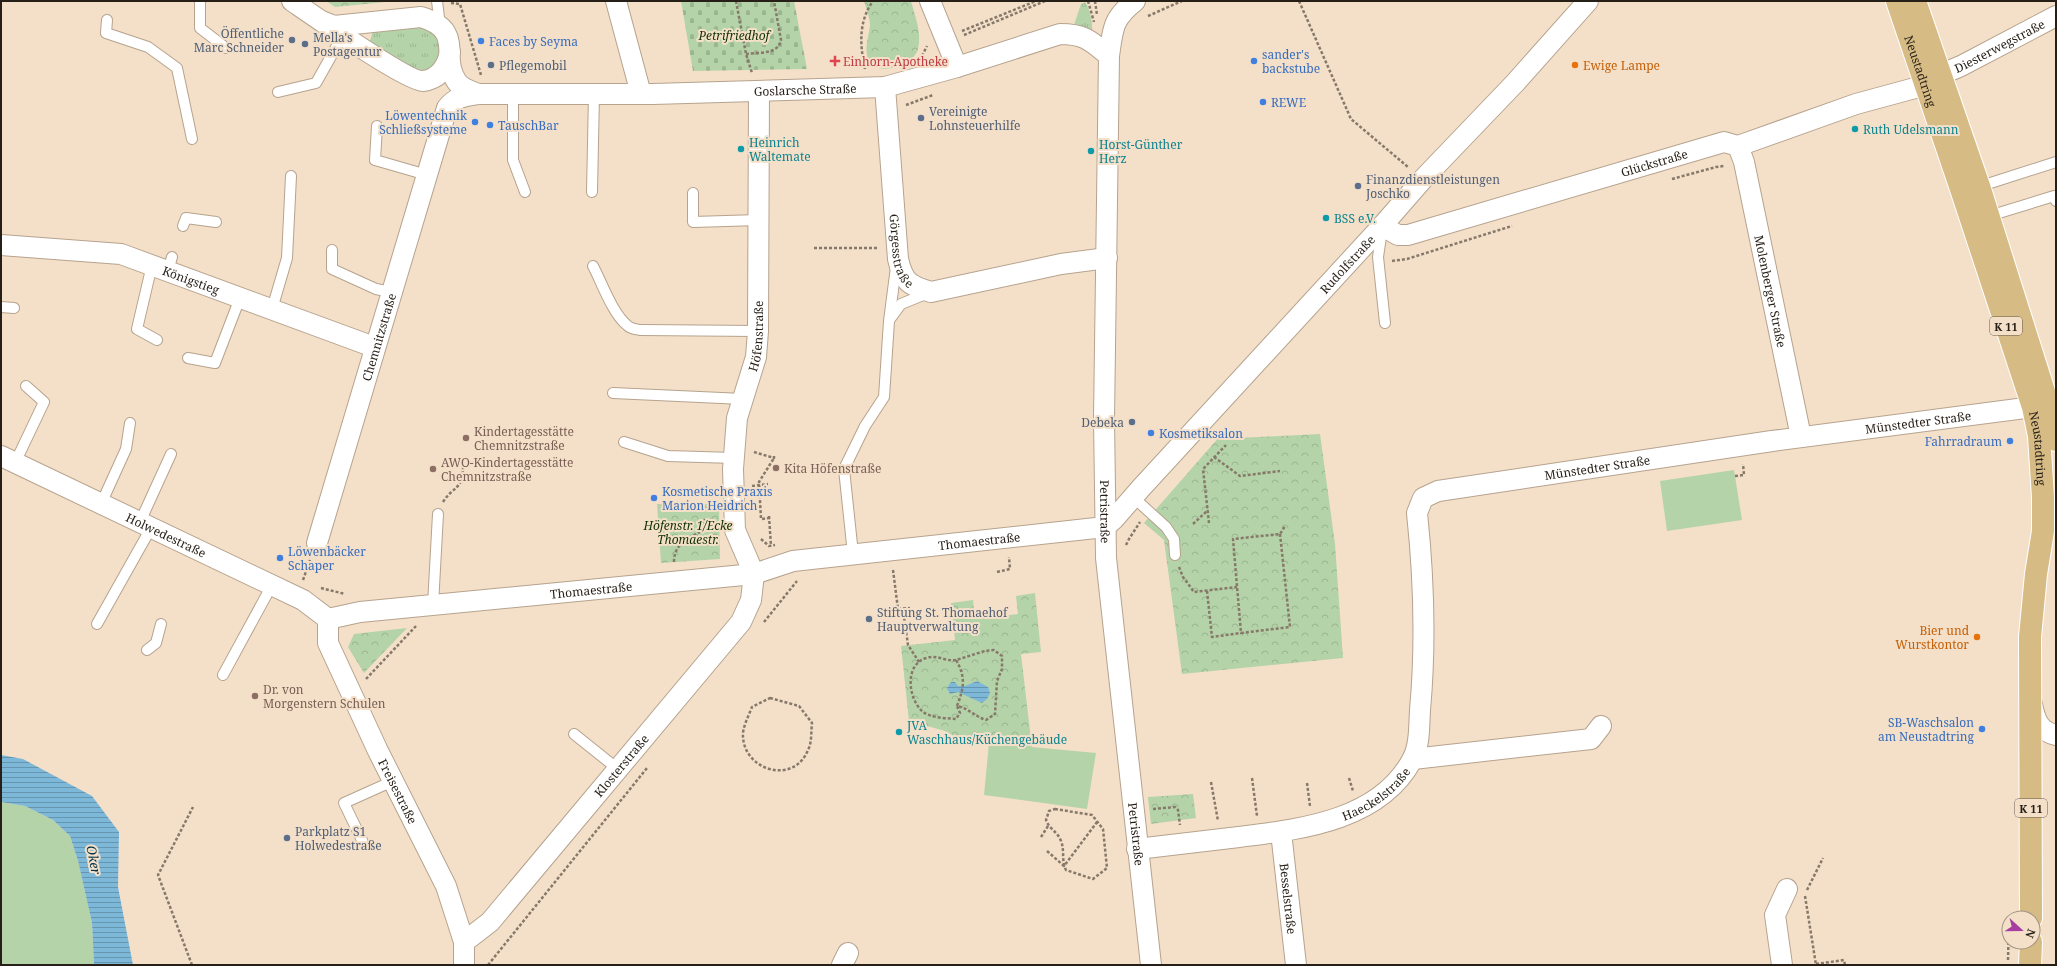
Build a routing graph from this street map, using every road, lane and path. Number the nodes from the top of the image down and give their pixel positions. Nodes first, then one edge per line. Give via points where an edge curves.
1 (200, 1) edge
2 (292, 1) edge
3 (437, 1) edge
4 (616, 1) edge
5 (736, 1) edge
6 (774, 1) edge
7 (873, 1) edge
8 (930, 1) edge
9 (1036, 1) edge
10 (1045, 1) edge
11 (1182, 1) edge
12 (1299, 1) edge
13 (1588, 1) edge
14 (1897, 1) edge
15 (1915, 1) edge
16 (1138, 10) edge
17 (2055, 19) edge
18 (107, 20) dead end
19 (324, 22) junction
20 (440, 26) junction
21 (343, 35) junction
22 (946, 41) junction
23 (927, 47) dead end
24 (226, 48) dead end
25 (450, 52) junction
26 (746, 54) junction
27 (1109, 56) junction
28 (957, 67) junction
29 (866, 74) dead end
30 (1934, 80) junction
31 (885, 87) junction
32 (278, 92) dead end
33 (759, 92) junction
34 (940, 93) dead end
35 (478, 94) junction
36 (513, 94) junction
37 (594, 94) junction
38 (641, 94) junction
39 (887, 108) junction
40 (377, 126) dead end
41 (192, 139) dead end
42 (1738, 146) junction
43 (2056, 162) edge
44 (1414, 171) dead end
45 (427, 175) junction
46 (292, 176) dead end
47 (1971, 189) junction
48 (525, 192) dead end
49 (592, 192) dead end
50 (693, 193) dead end
51 (2056, 201) edge
52 (1988, 216) junction
53 (759, 220) junction
54 (216, 222) dead end
55 (184, 226) dead end
56 (1382, 226) junction
57 (1, 245) edge
58 (814, 248) dead end
59 (332, 250) dead end
60 (898, 253) junction
61 (1107, 258) junction
62 (164, 264) junction
63 (593, 266) dead end
64 (391, 292) junction
65 (931, 292) junction
66 (240, 298) junction
67 (1, 307) edge
68 (14, 308) dead end
69 (272, 309) junction
70 (889, 321) junction
71 (1385, 323) dead end
72 (758, 332) junction
73 (157, 340) dead end
74 (374, 347) junction
75 (188, 358) dead end
76 (26, 386) dead end
77 (613, 393) dead end
78 (743, 399) junction
79 (2033, 407) junction
80 (130, 423) dead end
81 (2055, 426) edge
82 (1801, 437) junction
83 (624, 442) dead end
84 (1226, 445) dead end
85 (171, 454) dead end
86 (742, 454) junction
87 (1214, 457) junction
88 (1742, 458) dead end
89 (8, 460) edge
90 (463, 467) dead end
91 (1280, 471) dead end
92 (1735, 476) dead end
93 (750, 479) dead end
94 (768, 484) dead end
95 (758, 485) junction
96 (750, 486) junction
97 (750, 493) dead end
98 (1133, 497) junction
99 (101, 504) junction
100 (440, 510) joint
101 (1207, 510) junction
102 (1149, 511) junction
103 (705, 519) dead end
104 (1209, 523) dead end
105 (1193, 524) dead end
106 (146, 525) junction
107 (1285, 526) dead end
108 (1105, 527) junction
109 (1280, 534) junction
110 (760, 538) dead end
111 (317, 543) joint
112 (778, 545) dead end
113 (771, 546) junction
114 (1125, 551) dead end
115 (853, 554) junction
116 (1175, 555) joint
117 (1009, 557) dead end
118 (674, 567) dead end
119 (893, 569) dead end
120 (997, 572) dead end
121 (754, 574) junction
122 (798, 580) dead end
123 (272, 585) junction
124 (1237, 588) junction
125 (1207, 591) junction
126 (303, 600) junction
127 (433, 605) junction
128 (898, 608) junction
129 (910, 608) dead end
130 (328, 619) junction
131 (423, 623) dead end
132 (97, 624) dead end
133 (161, 624) dead end
134 (761, 626) dead end
135 (1242, 633) junction
136 (147, 650) dead end
137 (956, 660) junction
138 (919, 662) junction
139 (223, 674) dead end
140 (365, 682) dead end
141 (2030, 698) junction
142 (957, 706) junction
143 (1601, 726) dead end
144 (574, 734) dead end
145 (2056, 735) edge
146 (1414, 759) junction
147 (647, 767) dead end
148 (795, 767) joint
149 (619, 770) junction
150 (1252, 778) dead end
151 (1349, 778) dead end
152 (393, 781) junction
153 (1211, 782) dead end
154 (1307, 783) dead end
155 (1355, 795) dead end
156 (193, 807) dead end
157 (1146, 810) dead end
158 (1310, 812) dead end
159 (1257, 821) dead end
160 (1097, 822) junction
161 (1219, 825) dead end
162 (1048, 826) junction
163 (1181, 830) dead end
164 (1281, 832) junction
165 (1041, 837) dead end
166 (362, 840) dead end
167 (1137, 849) junction
168 (1047, 851) dead end
169 (1823, 858) dead end
170 (1064, 866) junction
171 (1787, 888) dead end
172 (2031, 910) edge
173 (464, 942) junction
174 (2008, 950) edge
175 (2031, 950) edge
176 (192, 965) edge
177 (464, 965) edge
178 (488, 965) edge
179 (1151, 965) edge
180 (1296, 965) edge
181 (1782, 965) edge
182 (1816, 965) edge
183 (1845, 965) edge
184 (2008, 965) edge
185 (2030, 965) edge

1 - 24 lane via 200,28
2 - 19 street
3 - 20 lane
4 - 38 street
5 - 26 path
6 - 26 path via 780,46 774,51
7 - 29 path via 866,10 860,47
8 - 22 street
9 - 22 path
10 - 22 path
11 - 16 path
12 - 44 path via 1350,119
13 - 56 street, Rudolfstraße
14 - 30 main road, Neustadtring / K 11
15 - 30 main road, Neustadtring / K 11
16 - 27 street via 1122,11 1113,27
17 - 30 street, Diesterwegstraße
18 - 41 lane via 106,33 148,47 177,68
19 - 20 street via 334,26 421,17
19 - 21 street
20 - 25 street, Goslarsche Straße via 448,38
21 - 25 street via 396,69 422,81 443,71 447,66
21 - 32 lane via 316,83
22 - 23 path
22 - 28 street
25 - 35 street, Goslarsche Straße via 452,73 457,83
26 - 33 path
27 - 28 street, Goslarsche Straße via 1087,38 1076,34 1060,34
27 - 61 street, Petristraße
28 - 31 street, Goslarsche Straße
30 - 42 street, Glückstraße via 1856,104
30 - 47 main road, Neustadtring / K 11
31 - 33 street, Goslarsche Straße
31 - 39 street, Görgesstraße
33 - 38 street, Goslarsche Straße
33 - 53 street, Höfenstraße
34 - 39 path via 898,108
35 - 36 street, Goslarsche Straße
35 - 45 street, Chemnitzstraße via 462,97 447,108
36 - 37 street, Goslarsche Straße
36 - 48 lane via 513,160
37 - 38 street, Goslarsche Straße
37 - 49 lane
39 - 60 street, Görgesstraße
40 - 45 lane via 375,160
42 - 56 street, Glückstraße via 1724,142 1408,235 1398,235
42 - 82 street, Molenberger Straße via 1744,162
43 - 47 lane
45 - 64 street, Chemnitzstraße
46 - 69 lane via 287,258
47 - 52 main road, Neustadtring / K 11
47 - 79 main road, Neustadtring / K 11
50 - 53 lane via 693,222
51 - 52 lane via 2054,196
52 - 81 main road, Neustadtring / K 11
53 - 72 street, Höfenstraße
54 - 55 lane via 186,218
56 - 71 lane via 1378,257
56 - 98 street, Rudolfstraße
57 - 62 street, Königstieg via 121,254
58 - 60 path
59 - 64 lane via 332,269 376,289
60 - 65 street, Görgesstraße via 906,280
60 - 70 lane
61 - 65 street, Görgesstraße via 1061,264
61 - 108 street, Petristraße
62 - 66 street, Königstieg
62 - 73 lane via 137,329
63 - 72 lane via 613,305 629,327 640,330
64 - 74 street, Chemnitzstraße
65 - 70 lane via 901,304
66 - 69 street, Königstieg
66 - 75 lane via 215,363
67 - 68 lane
69 - 74 street, Königstieg
70 - 115 lane via 884,398 865,426 844,469
72 - 78 street, Höfenstraße via 756,357
74 - 111 street, Chemnitzstraße
76 - 89 lane via 44,402
77 - 78 lane
78 - 86 street, Höfenstraße via 737,418
79 - 82 street, Münstedter Straße
79 - 141 main road, Neustadtring / K 11 via 2039,436 2043,497 2042,531 2032,608
80 - 99 lane via 126,449
82 - 146 street, Münstedter Straße via 1438,491 1423,498 1417,513 1424,607 1424,657 1418,739
83 - 86 lane via 668,456
84 - 87 path
85 - 106 lane
86 - 95 path via 774,457
86 - 121 street, Höfenstraße via 735,530
87 - 91 path via 1240,476
87 - 101 path via 1203,469
88 - 92 path via 1744,475
89 - 99 street, Holwedestraße
90 - 100 path via 463,478 457,488 447,495
93 - 96 path
94 - 95 path
95 - 96 path
95 - 113 path via 761,519 770,517
96 - 97 path
98 - 102 lane
98 - 108 street, Rudolfstraße
99 - 106 street, Holwedestraße
100 - 127 lane
101 - 104 path
101 - 105 path
102 - 114 path via 1129,539
102 - 116 lane via 1166,527 1174,539
103 - 118 path via 701,531 677,548
106 - 123 street, Holwedestraße
106 - 132 lane
107 - 109 path
108 - 115 street, Thomaestraße
108 - 167 street, Petristraße via 1109,601
109 - 124 path via 1233,539
109 - 135 path via 1290,627
110 - 113 path
111 - 126 path via 302,584
112 - 113 path
115 - 121 street, Thomaestraße via 793,561
116 - 125 path via 1183,577 1194,592
117 - 120 path via 1010,570
119 - 128 path
121 - 127 street, Thomaestraße
121 - 149 street, Klosterstraße via 751,600 741,622
122 - 134 path
123 - 126 street, Holwedestraße
123 - 139 lane
124 - 125 path
124 - 135 path
125 - 135 path via 1212,637
126 - 130 street, Holwedestraße
127 - 130 street, Thomaestraße via 360,612
128 - 129 path
128 - 138 path via 904,617 908,645
130 - 152 street, Freisestraße via 328,643
131 - 140 path via 416,626
133 - 136 lane via 156,643
137 - 138 path via 950,662 934,657
137 - 142 path via 962,672 962,694
137 - 142 path via 994,650 1002,656 995,714 986,720 976,716 969,709
138 - 142 path via 912,672 914,702 924,712 940,718 956,719 960,713
141 - 145 street via 2036,723 2048,733
141 - 172 main road, Neustadtring / K 11
143 - 146 street, Haeckelstraße via 1591,739
144 - 149 lane
146 - 164 street, Haeckelstraße via 1404,775 1390,788 1348,815
147 - 178 path
148 - 148 path via 808,750 812,722 799,706 770,698 752,707 742,735 750,756 760,766 782,772
149 - 173 street, Klosterstraße via 490,922
150 - 159 path
151 - 155 path
152 - 166 lane via 344,803
152 - 173 street, Freisestraße via 446,886
153 - 161 path
154 - 158 path
156 - 176 path via 158,875
157 - 163 path via 1175,807 1178,810
160 - 162 path via 1092,815 1055,809 1049,812 1046,820
160 - 170 path
160 - 170 path via 1103,829 1107,868 1094,879 1066,870
162 - 165 path
162 - 170 path via 1060,839
164 - 167 street, Haeckelstraße
164 - 180 street, Besselstraße
167 - 179 street, Petristraße
168 - 170 path
169 - 182 path via 1805,893
171 - 181 street via 1775,915
173 - 177 street, Freisestraße
174 - 184 path
175 - 185 main road
182 - 183 path via 1844,960

